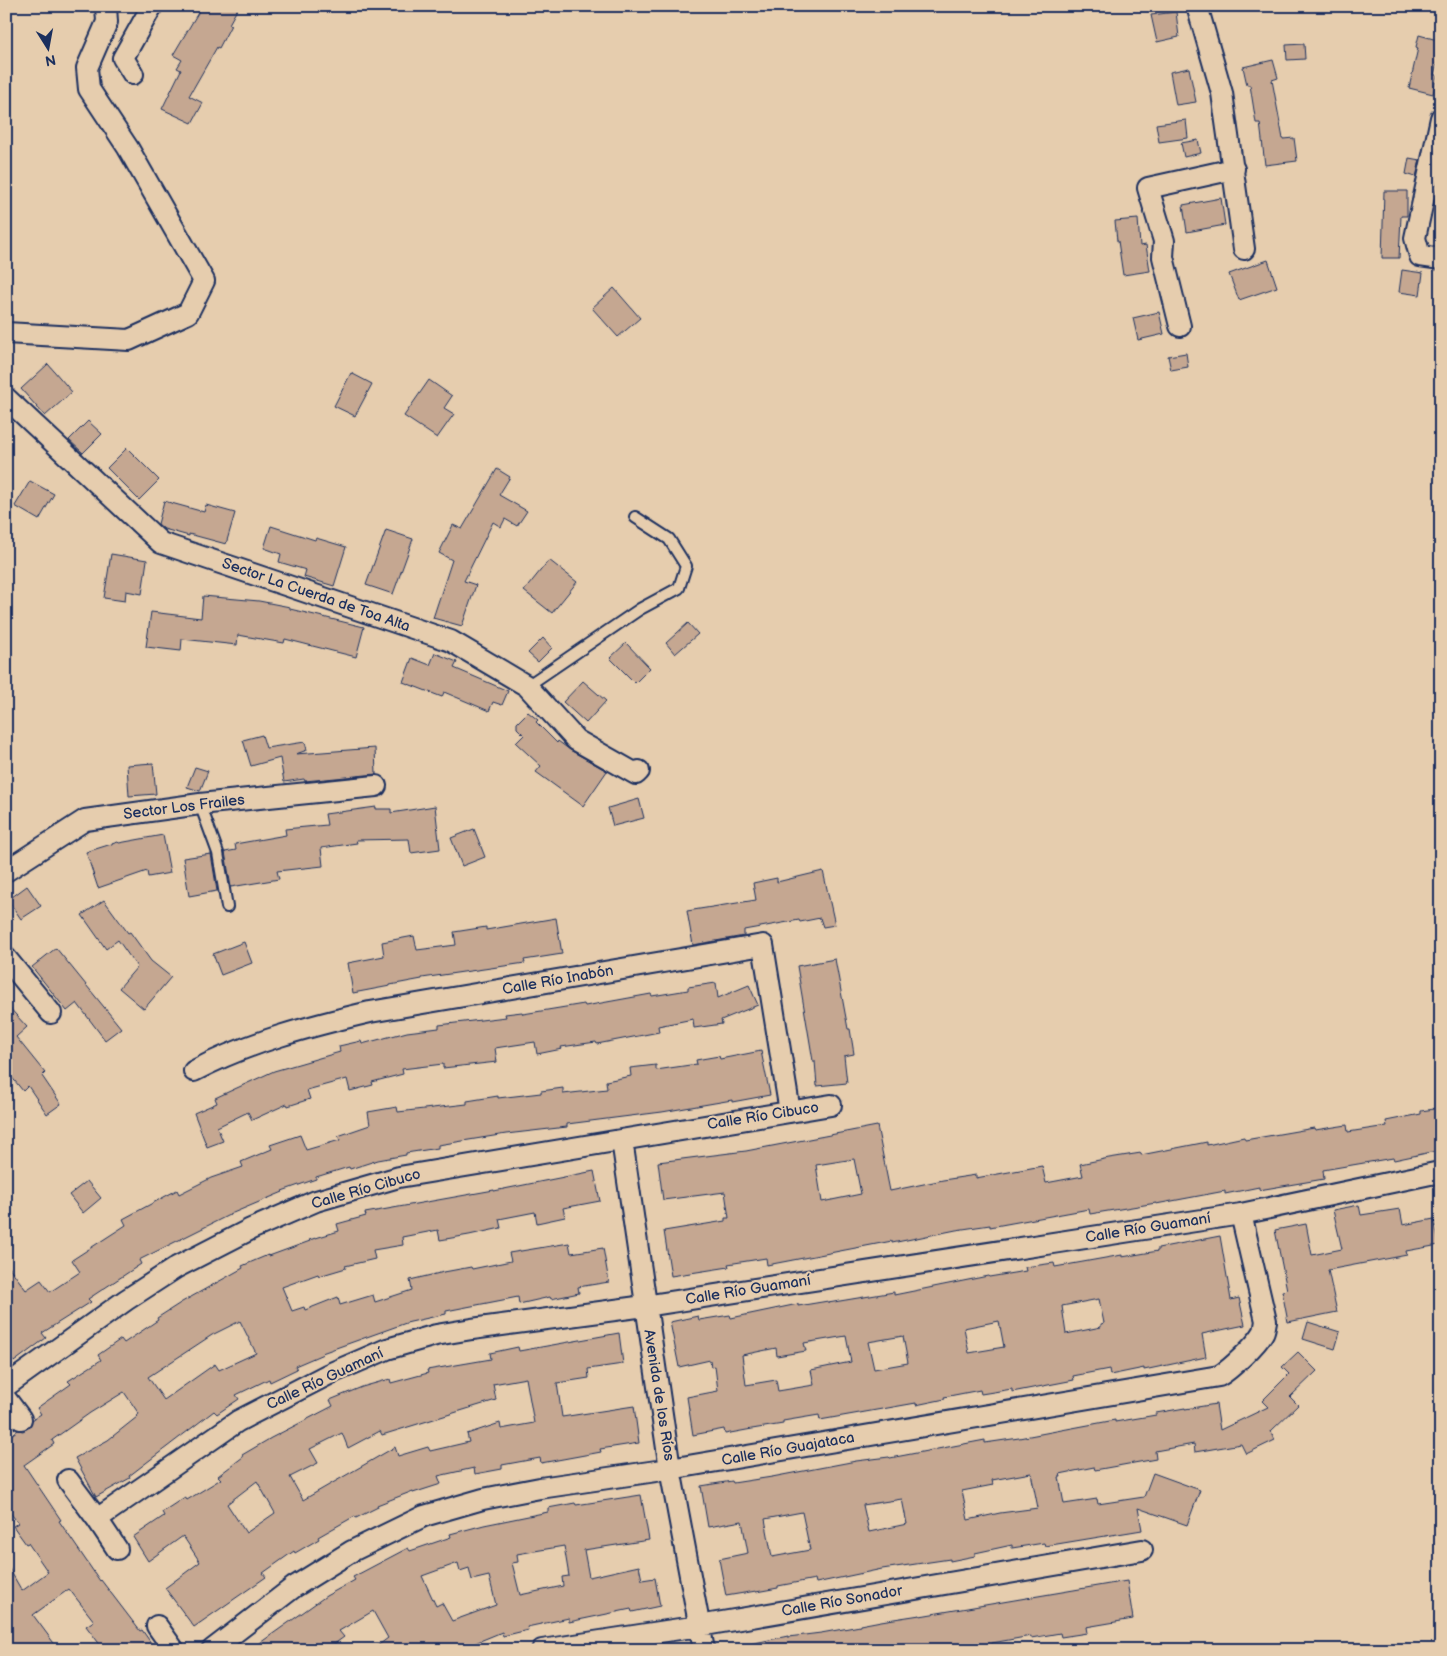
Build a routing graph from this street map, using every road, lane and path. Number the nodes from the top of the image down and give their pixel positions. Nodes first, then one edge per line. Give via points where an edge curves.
1 (106, 6) edge
2 (152, 6) edge
3 (1197, 6) edge
4 (133, 74) dead end
5 (1441, 118) edge
6 (1234, 169) junction
7 (1244, 249) dead end
8 (1441, 258) edge
9 (1180, 326) dead end
10 (6, 333) edge
11 (6, 398) edge
12 (635, 517) dead end
13 (527, 686) junction
14 (639, 771) dead end
15 (376, 786) dead end
16 (200, 804) junction
17 (6, 871) edge
18 (227, 906) dead end
19 (6, 958) edge
20 (51, 1013) dead end
21 (194, 1071) dead end
22 (831, 1105) dead end
23 (790, 1112) junction
24 (622, 1140) junction
25 (1441, 1175) edge
26 (1241, 1214) junction
27 (645, 1306) junction
28 (6, 1386) edge
29 (6, 1399) edge
30 (21, 1419) dead end
31 (670, 1469) junction
32 (68, 1480) dead end
33 (97, 1519) junction
34 (117, 1549) dead end
35 (1142, 1550) dead end
36 (157, 1626) dead end
37 (699, 1626) junction
38 (174, 1650) edge
39 (212, 1650) edge
40 (542, 1650) edge
41 (704, 1650) edge

1 - 10 street via 107,22 86,68 89,89 128,148 204,281 188,313 129,340
2 - 4 street via 123,58
3 - 6 street via 1222,94
5 - 8 street via 1415,238 1420,256
6 - 7 street
6 - 9 street via 1148,188 1164,241 1163,256
11 - 13 street, Sector La Cuerda de Toa Alta via 161,543 451,641
12 - 13 lane via 669,539 682,559 686,566 679,588 640,609
13 - 14 street, Sector La Cuerda de Toa Alta via 576,740 636,774
15 - 16 street, Sector Los Frailes
16 - 17 street, Sector Los Frailes via 84,820
16 - 18 lane via 218,853
19 - 20 street
21 - 23 street, Calle Río Inabón via 224,1055 370,1012 762,945
22 - 23 street, Calle Río Cibuco
23 - 24 street, Calle Río Cibuco
24 - 27 street, Avenida de los Ríos
24 - 28 street, Calle Río Cibuco via 399,1177 316,1201 251,1228 177,1267
25 - 26 street, Calle Río Guamaní via 1435,1173
26 - 27 street, Calle Río Guamaní
26 - 31 street, Calle Río Guajataca via 1266,1321 1264,1332 1257,1341 1218,1376
27 - 31 street, Avenida de los Ríos
27 - 33 street, Calle Río Guamaní via 472,1329 387,1349 329,1374 238,1421
29 - 30 street
31 - 37 street, Avenida de los Ríos
31 - 39 street, Calle Río Guajataca via 540,1488 483,1499 424,1516 352,1551 302,1582
32 - 33 street
33 - 34 street
35 - 37 street, Calle Río Sonador
36 - 38 street
37 - 40 street, Calle Río Sonador
37 - 41 street, Avenida de los Ríos

